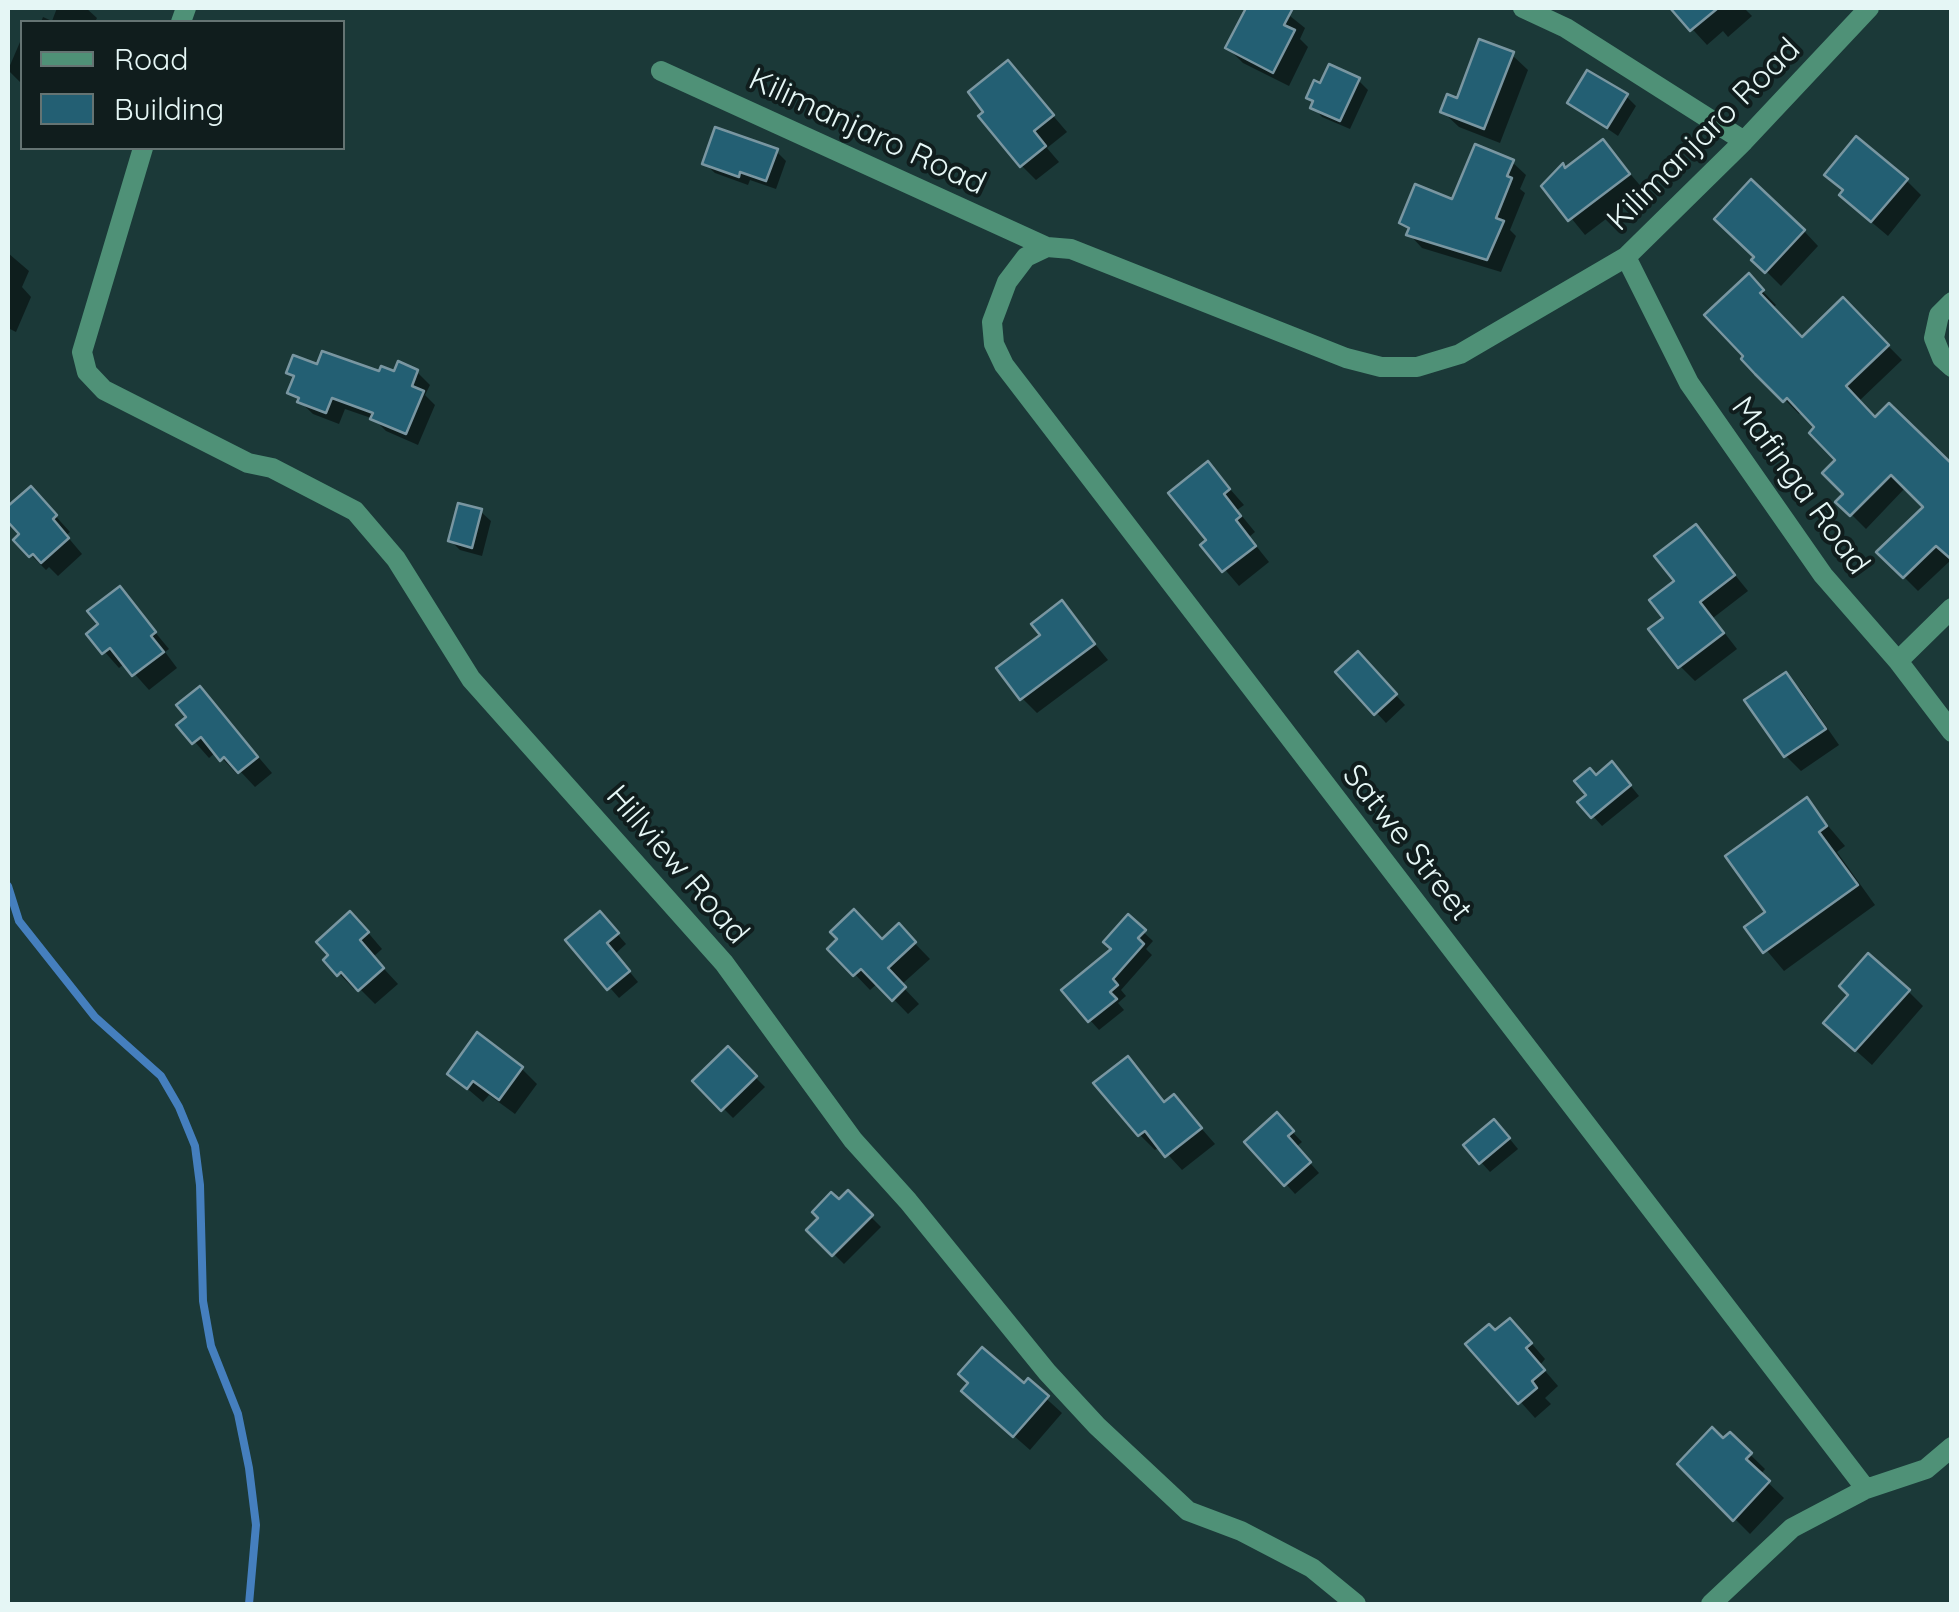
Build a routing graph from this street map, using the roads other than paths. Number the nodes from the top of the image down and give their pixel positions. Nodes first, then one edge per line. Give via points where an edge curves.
1 (1523, 8) edge
2 (1869, 8) edge
3 (661, 71) dead end
4 (1744, 141) junction
5 (143, 150) edge
6 (1048, 247) junction
7 (1626, 258) junction
8 (1952, 302) edge
9 (1952, 367) edge
10 (1952, 608) edge
11 (1898, 661) junction
12 (1952, 732) edge
13 (1952, 1447) edge
14 (1866, 1488) junction
15 (1356, 1604) edge
16 (1711, 1604) edge

1 - 4 street via 1566,28
2 - 4 street, Kilimanjaro Road
3 - 6 street, Kilimanjaro Road
4 - 7 street, Kilimanjaro Road
5 - 15 street, Hillview Road via 82,352 87,372 104,390 356,510 396,559 472,679 724,963 853,1140 1096,1426 1188,1511 1312,1568
6 - 7 street, Kilimanjaro Road via 1071,249 1381,368 1417,368 1460,354
6 - 14 street, Satwe Street via 1026,257 1007,282 992,322 1004,365
7 - 11 street, Mafinga Road via 1689,383 1823,575
8 - 9 street via 1939,316 1934,338
10 - 11 street
11 - 12 street, Mafinga Road
13 - 14 street via 1926,1469
14 - 16 street via 1792,1528

